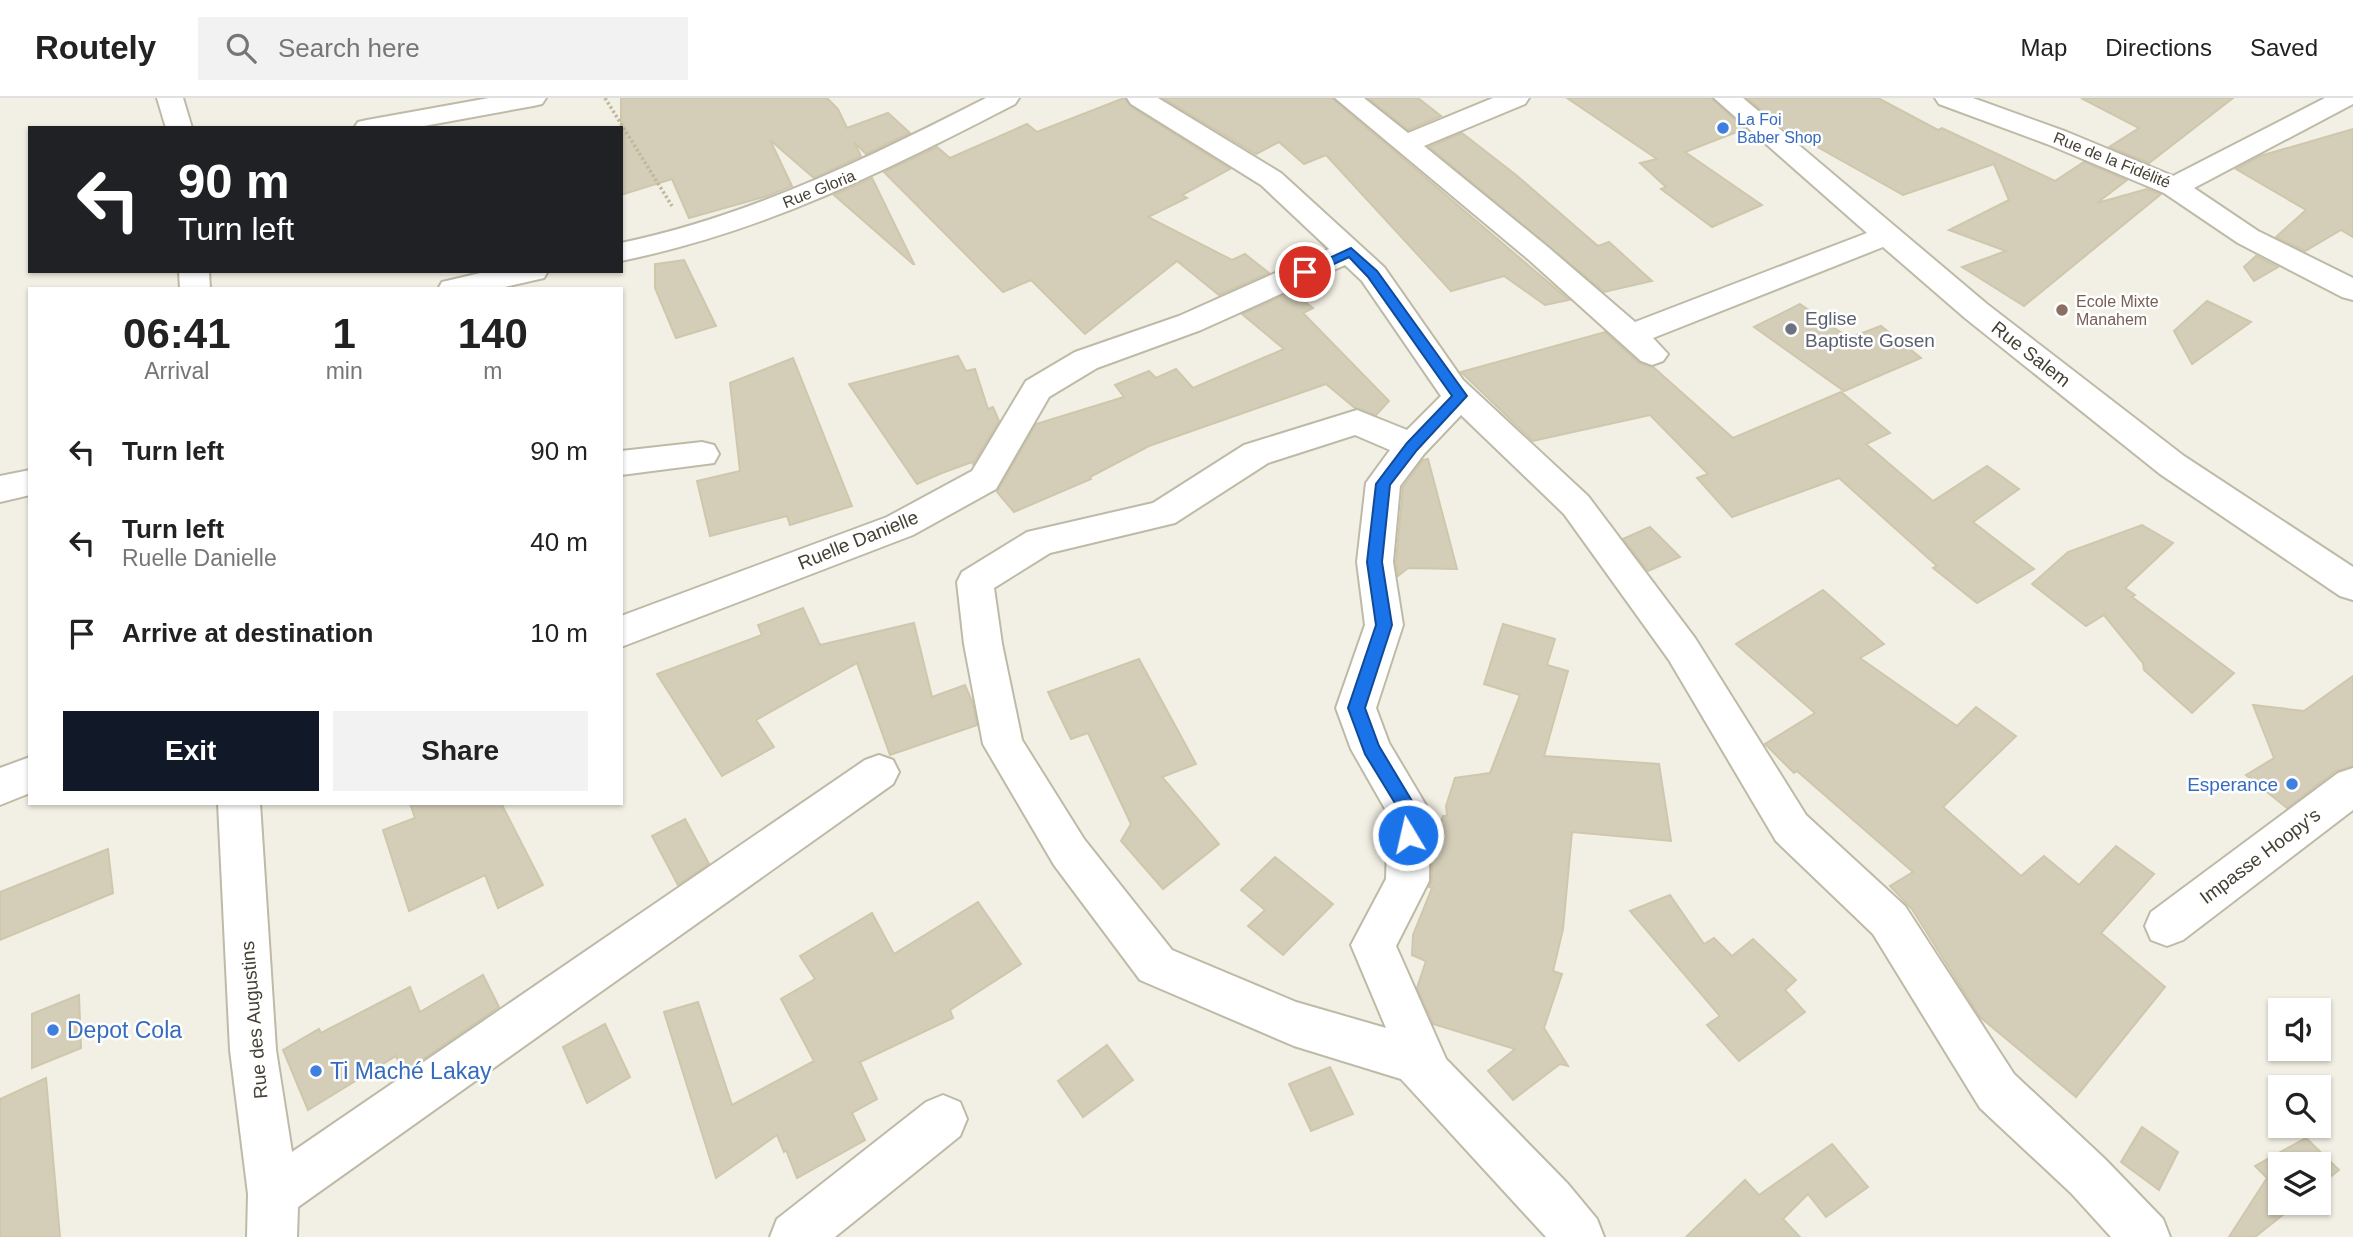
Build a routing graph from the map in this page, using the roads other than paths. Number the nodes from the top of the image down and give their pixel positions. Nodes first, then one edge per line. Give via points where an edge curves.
1 (170, 98) edge
2 (533, 98) edge
3 (1006, 98) edge
4 (1140, 98) edge
5 (1348, 98) edge
6 (1516, 98) edge
7 (1727, 98) edge
8 (1948, 98) edge
9 (2345, 98) edge
10 (458, 119) edge
11 (177, 126) edge
12 (387, 126) edge
13 (1406, 144) junction
14 (2175, 187) junction
15 (1887, 235) junction
16 (1351, 251) junction
17 (623, 252) edge
18 (514, 273) edge
19 (461, 287) edge
20 (2353, 290) edge
21 (1461, 396) junction
22 (1412, 446) junction
23 (702, 454) dead end
24 (623, 463) edge
25 (28, 482) edge
26 (0, 489) edge
27 (2353, 586) edge
28 (623, 631) edge
29 (879, 772) dead end
30 (28, 775) edge
31 (2353, 786) edge
32 (0, 787) edge
33 (240, 805) edge
34 (2167, 926) dead end
35 (1429, 1074) junction
36 (943, 1119) dead end
37 (272, 1215) edge
38 (795, 1237) edge
39 (1579, 1237) edge
40 (2145, 1237) edge

1 - 11 street
2 - 10 street
3 - 17 street, Rue Gloria via 871,167 746,218 688,238
4 - 16 street via 1271,179
5 - 13 street
6 - 13 street
7 - 15 street, Rue Salem
8 - 14 street, Rue de la Fidélité
9 - 14 street, Rue de la Fidélité
10 - 12 street
13 - 15 street via 1642,345
14 - 20 street via 2248,237
15 - 27 street, Rue Salem via 2172,465
16 - 21 street via 1373,274
16 - 28 street, Ruelle Danielle via 1190,323 1086,360 1037,388 984,480 900,526
18 - 19 street
21 - 22 street
21 - 40 street via 1576,505 1682,649 1791,828 1889,920 1997,1091
22 - 35 street via 1383,484 1375,562 1384,625 1356,708 1371,749 1409,811 1406,881 1374,945
22 - 35 street via 1356,422 1256,454 1163,514 1040,542 975,582 1003,744 1069,852 1156,965 1294,1024 1415,1060
23 - 24 street
25 - 26 street
29 - 37 street
30 - 32 street
31 - 34 street, Impasse Hoopy's
33 - 37 street, Rue des Augustins via 253,1050
35 - 39 street
36 - 38 street

